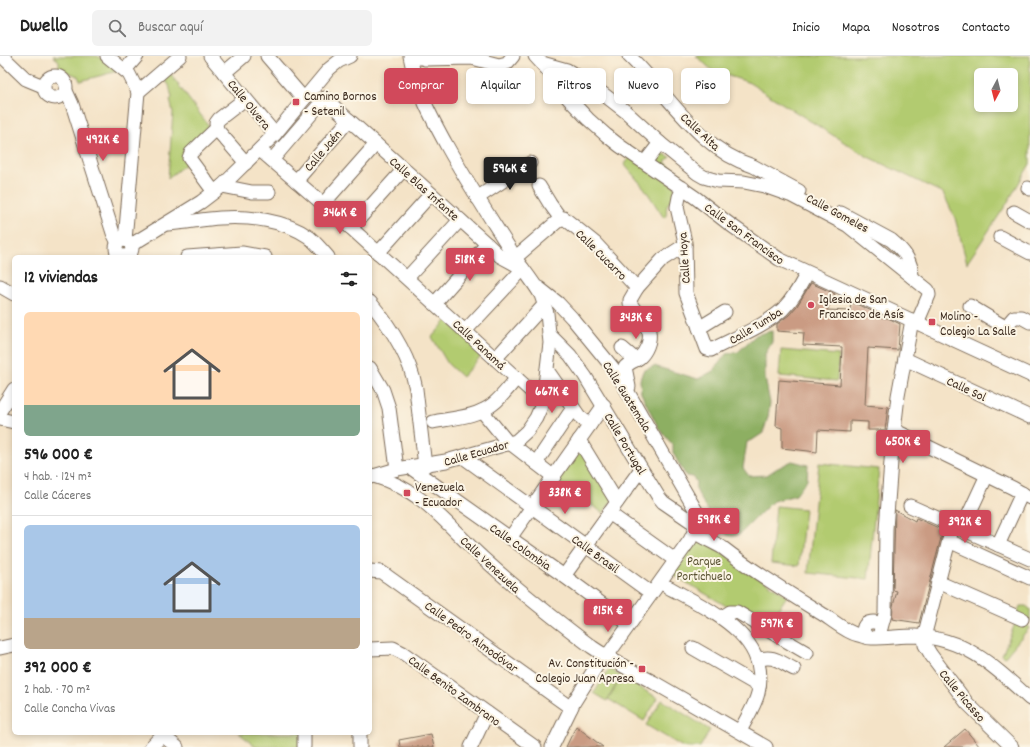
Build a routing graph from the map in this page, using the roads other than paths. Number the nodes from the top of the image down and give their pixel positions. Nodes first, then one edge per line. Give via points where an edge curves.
1 (2, 56) edge
2 (107, 56) edge
3 (137, 56) edge
4 (180, 56) edge
5 (210, 56) edge
6 (244, 56) edge
7 (267, 56) edge
8 (350, 56) edge
9 (410, 56) edge
10 (414, 56) edge
11 (513, 56) edge
12 (629, 56) edge
13 (332, 60) edge
14 (538, 60) edge
15 (125, 70) junction
16 (224, 73) junction
17 (138, 92) junction
18 (245, 98) junction
19 (304, 99) junction
20 (349, 120) junction
21 (217, 130) junction
22 (275, 134) junction
23 (660, 143) junction
24 (376, 144) junction
25 (260, 150) junction
26 (272, 160) junction
27 (645, 162) junction
28 (246, 163) junction
29 (530, 163) dead end
30 (745, 165) junction
31 (404, 169) junction
32 (296, 181) junction
33 (742, 182) junction
34 (539, 186) dead end
35 (683, 188) junction
36 (218, 189) junction
37 (269, 192) dead end
38 (431, 194) junction
39 (477, 198) junction
40 (323, 204) junction
41 (1014, 212) dead end
42 (561, 219) junction
43 (460, 220) junction
44 (1030, 221) edge
45 (166, 224) junction
46 (351, 228) junction
47 (1000, 237) dead end
48 (487, 244) junction
49 (685, 245) junction
50 (125, 250) edge
51 (378, 253) junction
52 (1030, 253) edge
53 (214, 255) edge
54 (254, 255) edge
55 (326, 255) edge
56 (516, 258) junction
57 (523, 269) junction
58 (807, 273) junction
59 (912, 277) junction
60 (407, 278) junction
61 (535, 284) junction
62 (0, 286) edge
63 (637, 288) junction
64 (12, 293) edge
65 (435, 303) junction
66 (545, 304) junction
67 (372, 305) edge
68 (970, 306) dead end
69 (725, 312) dead end
70 (914, 322) junction
71 (1030, 322) edge
72 (699, 328) junction
73 (465, 331) junction
74 (550, 334) junction
75 (622, 348) dead end
76 (709, 350) joint
77 (495, 359) junction
78 (905, 359) junction
79 (636, 360) junction
80 (546, 370) junction
81 (372, 371) edge
82 (1030, 376) edge
83 (517, 378) junction
84 (12, 392) edge
85 (629, 396) junction
86 (543, 402) junction
87 (604, 405) junction
88 (573, 408) junction
89 (0, 411) edge
90 (482, 411) junction
91 (1030, 417) edge
92 (12, 420) edge
93 (433, 422) dead end
94 (590, 425) junction
95 (894, 430) junction
96 (579, 440) junction
97 (510, 444) junction
98 (463, 457) junction
99 (536, 463) junction
100 (425, 466) junction
101 (412, 468) junction
102 (641, 468) junction
103 (397, 469) junction
104 (987, 475) junction
105 (372, 477) edge
106 (554, 477) junction
107 (1026, 495) edge
108 (617, 502) junction
109 (910, 506) dead end
110 (532, 507) junction
111 (609, 513) junction
112 (957, 527) junction
113 (698, 531) junction
114 (510, 538) junction
115 (949, 541) junction
116 (998, 545) junction
117 (586, 546) junction
118 (1030, 559) edge
119 (675, 560) junction
120 (372, 571) edge
121 (564, 576) junction
122 (1030, 578) edge
123 (938, 582) junction
124 (668, 587) dead end
125 (651, 593) junction
126 (722, 617) junction
127 (1022, 619) dead end
128 (629, 624) junction
129 (874, 630) junction
130 (924, 637) junction
131 (12, 645) edge
132 (0, 648) edge
133 (693, 648) dead end
134 (372, 649) edge
135 (807, 653) dead end
136 (605, 655) junction
137 (757, 660) junction
138 (794, 669) dead end
139 (759, 686) junction
140 (1030, 699) edge
141 (571, 708) junction
142 (488, 713) junction
143 (740, 731) junction
144 (162, 735) edge
145 (164, 735) edge
146 (304, 735) edge
147 (360, 735) edge
148 (152, 747) edge
149 (177, 747) edge
150 (304, 747) edge
151 (360, 747) edge
152 (471, 747) edge
153 (535, 747) edge
154 (552, 747) edge
155 (766, 747) edge
156 (1012, 747) edge

1 - 50 street via 26,79 44,86 46,94 53,98 60,97 66,91 113,232
2 - 15 street
3 - 15 street
4 - 17 street
5 - 16 street, Calle Olvera
6 - 16 street
7 - 19 street
8 - 13 street
9 - 39 street, Calle Ecuador via 415,78 427,108
10 - 11 street via 429,59 472,58 499,65 507,63
12 - 30 street, Calle Alta via 702,135
13 - 19 street
14 - 23 street, Calle Gomeles via 567,70 596,88
14 - 27 street, Calle San Francisco via 588,119 617,144
15 - 17 street
16 - 18 street, Calle Olvera
17 - 50 street
18 - 21 street via 219,119 216,123
18 - 22 street, Calle Olvera
19 - 22 street
20 - 24 street, Calle Blas Infante
20 - 26 street, Calle Blas Infante via 327,101
20 - 32 street, Calle Jaén
21 - 28 street
21 - 36 street via 189,156 190,161
22 - 25 street
23 - 27 street
23 - 33 street, Calle Gomeles via 704,177
24 - 31 street, Calle Blas Infante
24 - 40 street
25 - 26 street, Calle Panamá
25 - 28 street
26 - 32 street, Calle Panamá
27 - 35 street, Calle San Francisco
28 - 36 street
29 - 39 street
30 - 33 street via 747,168
30 - 59 street, Calle Gomeles via 753,166 891,240 908,259
31 - 38 street, Calle Blas Infante
31 - 46 street
32 - 40 street, Calle Panamá
33 - 59 street, Calle Gomeles via 764,186 792,196 840,221
34 - 42 street
35 - 49 street, Calle Hoya via 677,207
35 - 58 street, Calle San Francisco via 779,259
36 - 37 street
36 - 45 street
38 - 43 street, Calle Blas Infante
38 - 51 street
39 - 56 street, Calle Ecuador
40 - 46 street, Calle Panamá
41 - 44 street
42 - 56 street
42 - 63 street, Calle Cucarro via 566,220 595,243
43 - 48 street, Calle Blas Infante
43 - 60 street
45 - 50 street
45 - 55 street via 233,218 272,222 304,234
46 - 51 street, Calle Panamá
47 - 52 street
48 - 57 street, Calle Blas Infante via 500,256
48 - 65 street
49 - 63 street, Calle Cucarro via 663,259
49 - 72 street, Calle Hoya via 686,293
51 - 60 street, Calle Panamá
53 - 54 street
56 - 57 street, Calle Ecuador
57 - 61 street, Calle Ecuador
57 - 73 street
58 - 70 street, Calle San Francisco
58 - 76 street, Calle Tumba via 795,295 783,309 761,324
59 - 70 street, Calle Gomeles via 929,292
60 - 65 street, Calle Panamá
61 - 66 street, Calle Ecuador
61 - 85 street, Calle Guatemala via 572,318 613,368
62 - 64 street
63 - 79 street via 630,303 650,335 648,346
65 - 73 street, Calle Panamá
66 - 74 street, Calle Ecuador
66 - 77 street
67 - 100 street via 397,343 413,377
68 - 71 street via 1003,326 1014,316
69 - 72 street
70 - 78 street
70 - 82 street, Calle San Francisco
72 - 76 street, Calle Hoya
73 - 77 street, Calle Panamá
74 - 80 street, Calle Ecuador
74 - 87 street, Calle Portugal via 578,365
75 - 79 street
77 - 83 street, Calle Panamá
78 - 91 street, Calle Sol
78 - 95 street
79 - 85 street via 625,367
80 - 86 street, Calle Ecuador
80 - 88 street
81 - 103 street via 383,390 389,408
83 - 86 street, Calle Panamá
83 - 90 street via 498,400
84 - 89 street
85 - 113 street, Calle Guatemala
86 - 97 street, Calle Ecuador via 531,425
87 - 94 street
87 - 102 street, Calle Portugal
88 - 94 street
88 - 99 street
89 - 92 street
90 - 93 street
90 - 97 street
94 - 96 street
95 - 104 street
95 - 129 street via 887,507 884,620
96 - 106 street
96 - 108 street
97 - 98 street, Calle Ecuador
97 - 99 street
98 - 100 street, Calle Ecuador
98 - 110 street, Calle Brasil
99 - 106 street
100 - 101 street, Calle Ecuador
101 - 103 street, Calle Ecuador
101 - 114 street, Calle Colombia
102 - 108 street
102 - 113 street, Calle Portugal via 660,499
103 - 105 street, Calle Ecuador
104 - 107 street
104 - 112 street
105 - 136 street, Calle Venezuela via 400,485 421,499 514,586
106 - 110 street
107 - 116 street
108 - 111 street
109 - 112 street
110 - 114 street
110 - 117 street, Calle Brasil
111 - 117 street
111 - 119 street
112 - 115 street
112 - 116 street
113 - 119 street
113 - 129 street, Calle Portugal via 845,628
114 - 121 street, Calle Colombia
115 - 122 street
115 - 123 street
116 - 118 street
117 - 121 street
117 - 125 street, Calle Brasil
119 - 125 street
120 - 141 street, Calle Pedro Almodóvar via 387,576
121 - 128 street, Calle Colombia
123 - 127 street
123 - 130 street
124 - 126 street
125 - 128 street
126 - 135 street via 730,612 737,612
126 - 137 street via 747,641
128 - 136 street
129 - 130 street via 895,636
130 - 140 street via 947,642 978,656 998,669
130 - 156 street, Calle Picasso via 931,655 967,703
131 - 132 street
133 - 139 street
134 - 142 street, Calle Benito Zambrano via 393,648 403,653
136 - 141 street
136 - 143 street, Calle Venezuela
137 - 138 street via 764,657 773,658
137 - 139 street
139 - 143 street via 756,701
141 - 154 street
142 - 152 street
142 - 153 street, Calle Benito Zambrano
143 - 155 street, Calle Venezuela
144 - 148 street
145 - 149 street
146 - 150 street
147 - 151 street

